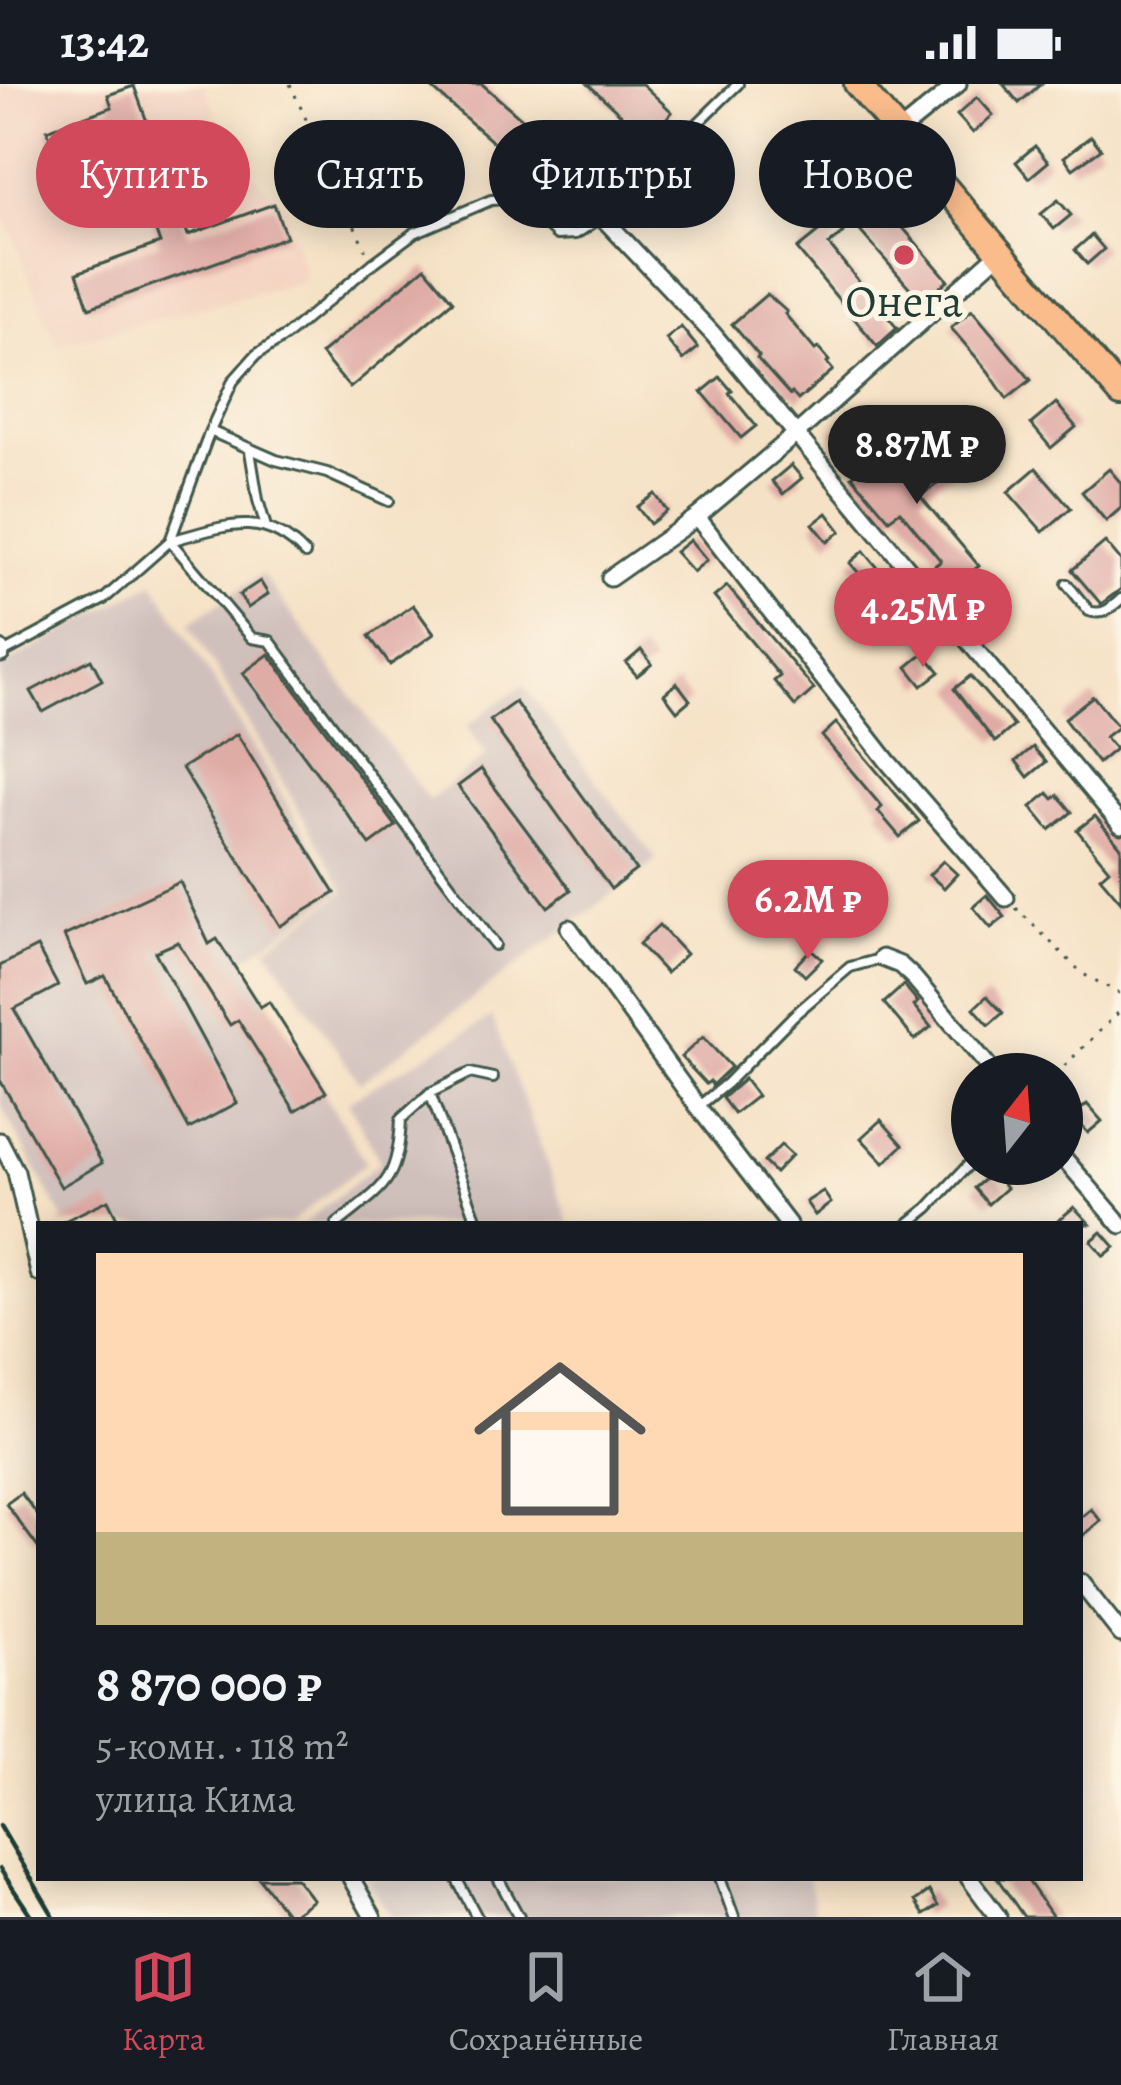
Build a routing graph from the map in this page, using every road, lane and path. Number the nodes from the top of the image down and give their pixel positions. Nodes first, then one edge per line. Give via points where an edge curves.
1 (290, 84) edge
2 (721, 84) edge
3 (738, 84) edge
4 (857, 84) edge
5 (958, 84) edge
6 (730, 92) junction
7 (701, 120) edge
8 (888, 120) edge
9 (913, 120) edge
10 (489, 201) edge
11 (956, 201) edge
12 (550, 228) edge
13 (585, 228) edge
14 (612, 228) edge
15 (999, 253) junction
16 (372, 264) junction
17 (1121, 394) edge
18 (211, 431) junction
19 (796, 434) junction
20 (250, 449) junction
21 (389, 501) dead end
22 (697, 517) junction
23 (266, 526) junction
24 (170, 541) junction
25 (305, 554) dead end
26 (610, 578) dead end
27 (1067, 584) dead end
28 (1121, 599) edge
29 (0, 653) edge
30 (1121, 825) edge
31 (1006, 898) joint
32 (569, 928) dead end
33 (496, 945) dead end
34 (882, 958) joint
35 (1121, 994) edge
36 (1121, 1010) edge
37 (976, 1053) edge
38 (1078, 1053) edge
39 (493, 1078) dead end
40 (430, 1093) junction
41 (698, 1107) junction
42 (0, 1142) edge
43 (1083, 1181) edge
44 (951, 1183) edge
45 (341, 1221) edge
46 (477, 1221) edge
47 (786, 1221) edge
48 (912, 1221) edge
49 (1121, 1225) edge
50 (36, 1261) edge
51 (1083, 1589) edge
52 (1121, 1634) edge
53 (353, 1881) edge
54 (457, 1881) edge
55 (500, 1881) edge
56 (721, 1881) edge
57 (971, 1881) edge
58 (374, 1917) edge
59 (477, 1917) edge
60 (519, 1917) edge
61 (734, 1917) edge
62 (998, 1917) edge

1 - 16 path
2 - 6 lane
3 - 6 lane
4 - 8 main road
5 - 9 street
6 - 7 lane
10 - 16 lane via 414,233
11 - 15 main road
12 - 13 lane via 557,235
14 - 19 street
15 - 17 main road
15 - 19 street
16 - 18 lane via 256,355 232,381
18 - 20 lane
18 - 24 lane
19 - 22 street
19 - 30 street
20 - 21 lane
20 - 23 lane
22 - 26 street
22 - 31 street
23 - 24 lane via 238,524
23 - 25 lane
24 - 29 lane via 104,599
24 - 33 lane via 252,638 270,641
27 - 28 lane via 1095,613
31 - 35 path via 1083,974
32 - 41 street
34 - 37 street via 914,978
34 - 41 lane via 850,967
36 - 38 path
39 - 40 lane via 470,1073
40 - 45 lane via 401,1119 400,1155 385,1185
40 - 46 lane
41 - 47 street
42 - 50 street via 16,1172
43 - 49 street
44 - 48 lane
51 - 52 street
53 - 58 street
54 - 59 lane
55 - 60 lane
56 - 61 lane
57 - 62 street

